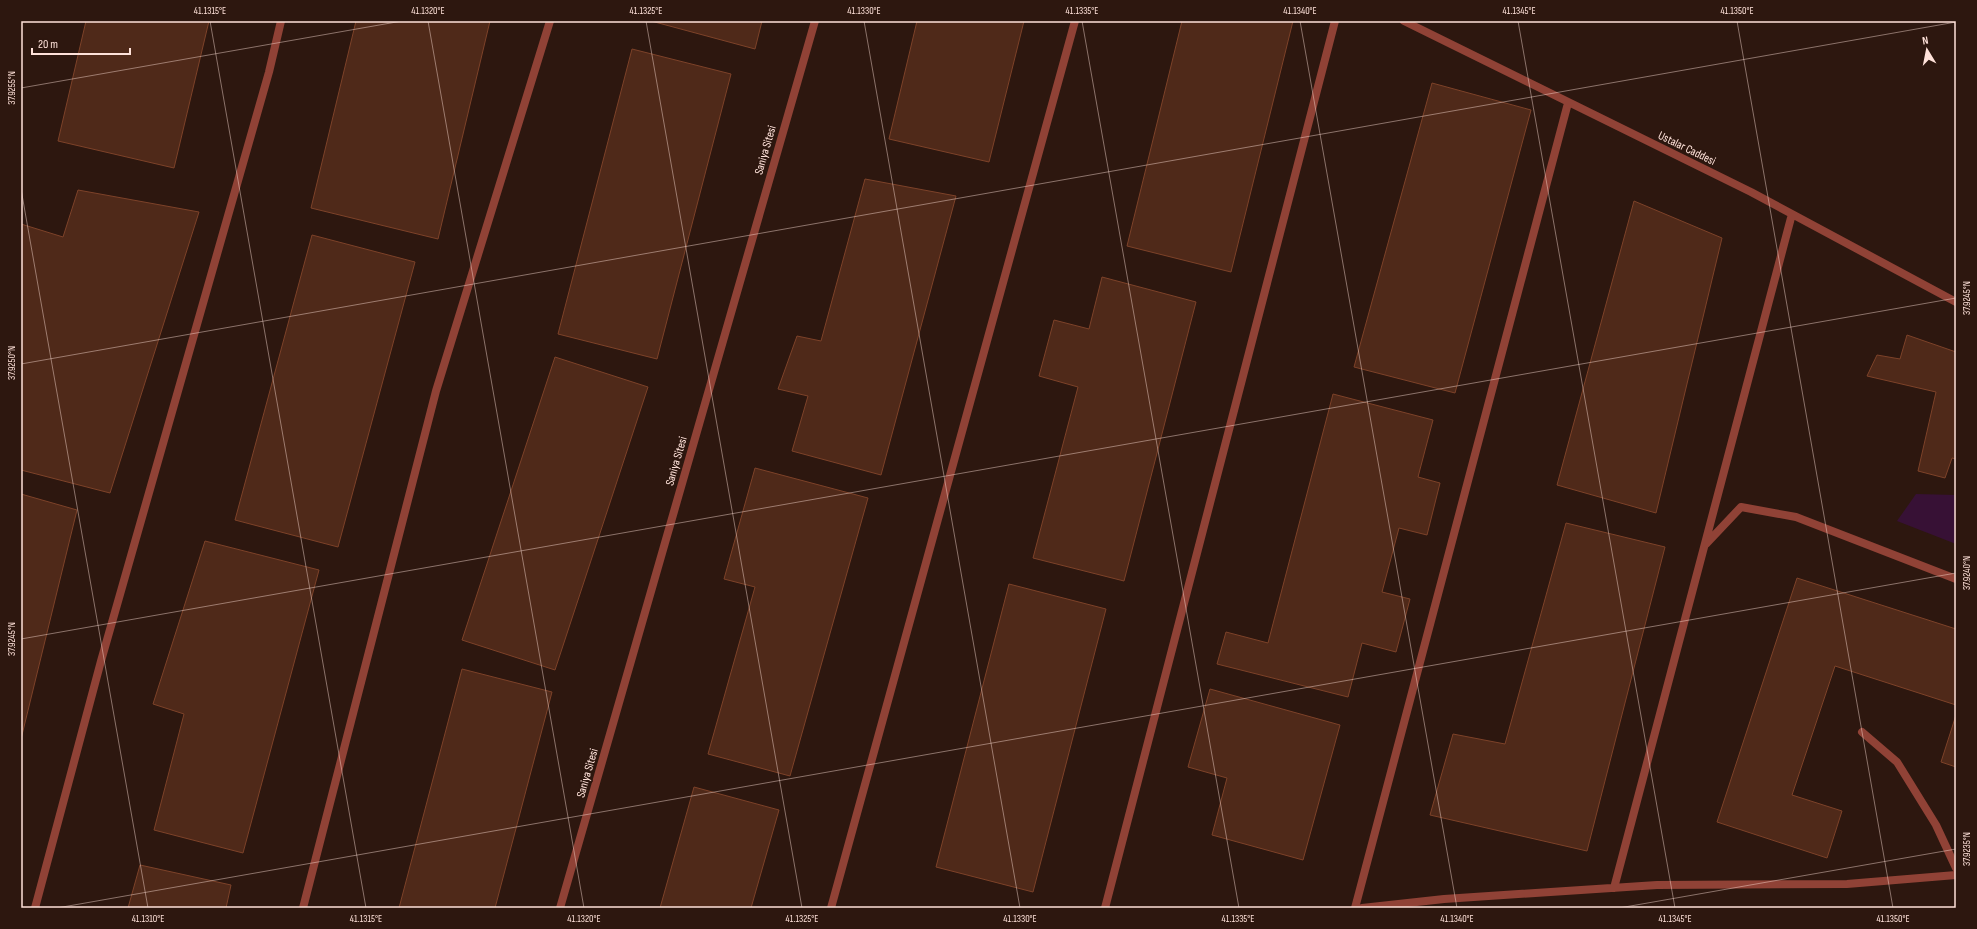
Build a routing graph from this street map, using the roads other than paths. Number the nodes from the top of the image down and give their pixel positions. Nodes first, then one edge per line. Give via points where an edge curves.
1 (282, 21) edge
2 (550, 21) edge
3 (815, 21) edge
4 (1075, 21) edge
5 (1335, 21) edge
6 (1404, 21) edge
7 (1568, 103) junction
8 (1792, 214) junction
9 (1956, 302) edge
10 (1705, 545) junction
11 (1956, 579) edge
12 (1862, 732) dead end
13 (1956, 868) edge
14 (1956, 875) edge
15 (1614, 888) junction
16 (35, 908) edge
17 (303, 908) edge
18 (560, 908) edge
19 (831, 908) edge
20 (1105, 908) edge
21 (1355, 908) edge
22 (1362, 908) edge

1 - 16 lane via 101,661
2 - 17 lane via 436,391
3 - 18 lane, Saniya Sitesi
4 - 19 lane
5 - 20 lane
6 - 7 lane, Ustalar Caddesi
7 - 8 lane, Ustalar Caddesi
7 - 21 lane
8 - 9 lane, Ustalar Caddesi
8 - 10 lane
10 - 11 lane via 1741,508 1796,517
10 - 15 lane
12 - 13 lane via 1897,762 1936,825
14 - 15 lane via 1847,884 1657,885
15 - 22 lane via 1444,899

